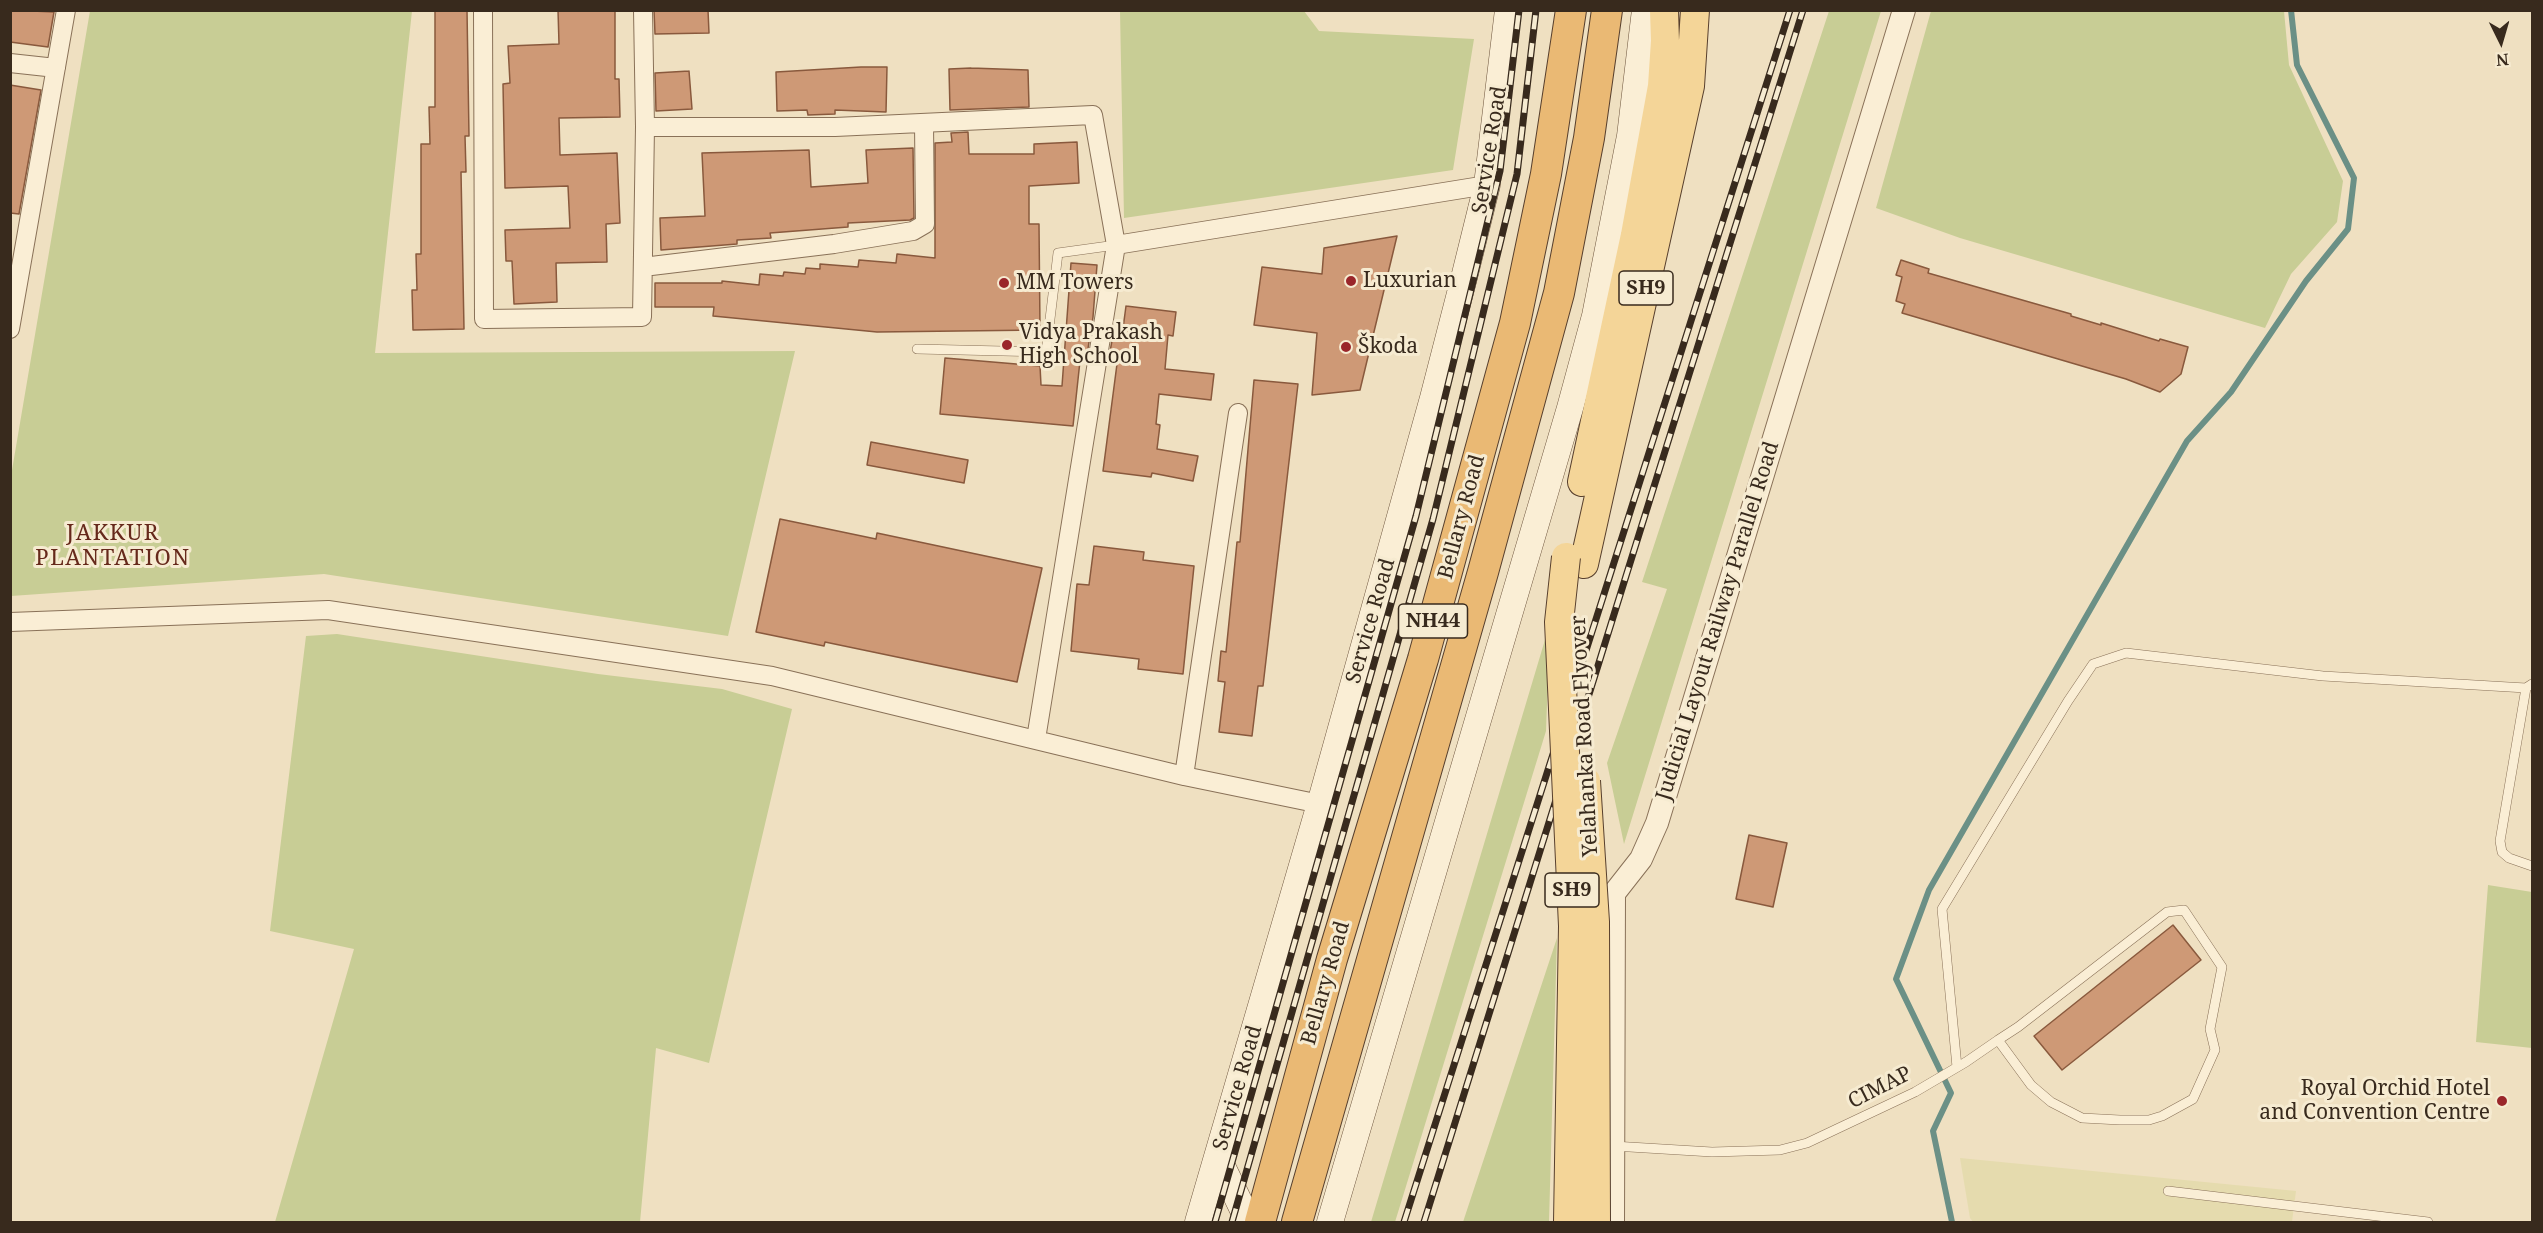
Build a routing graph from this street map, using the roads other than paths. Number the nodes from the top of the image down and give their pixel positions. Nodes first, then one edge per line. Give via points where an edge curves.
1 (66, 10) edge
2 (483, 10) edge
3 (642, 10) edge
4 (1508, 10) edge
5 (1571, 10) edge
6 (1607, 10) edge
7 (1645, 10) edge
8 (1664, 10) edge
9 (1695, 10) edge
10 (1904, 10) edge
11 (10, 63) edge
12 (56, 68) junction
13 (924, 123) junction
14 (645, 127) junction
15 (1487, 185) junction
16 (19, 232) edge
17 (1116, 245) junction
18 (643, 267) junction
19 (10, 329) edge
20 (917, 349) dead end
21 (1238, 413) dead end
22 (1575, 561) junction
23 (10, 622) edge
24 (2529, 686) edge
25 (1036, 739) junction
26 (1184, 776) junction
27 (1320, 804) junction
28 (2532, 866) edge
29 (1614, 893) junction
30 (1998, 1040) junction
31 (1957, 1067) junction
32 (1560, 1143) junction
33 (1612, 1146) junction
34 (1218, 1158) junction
35 (1339, 1191) junction
36 (2168, 1191) dead end
37 (1198, 1222) edge
38 (1249, 1222) edge
39 (1260, 1222) edge
40 (1297, 1222) edge
41 (1316, 1222) edge
42 (1330, 1222) edge
43 (1559, 1222) edge
44 (1568, 1222) edge
45 (1596, 1222) edge
46 (1613, 1222) edge
47 (2428, 1222) edge

1 - 12 street
2 - 18 street via 484,319 642,318
3 - 14 street
4 - 15 main road, Service Road
5 - 39 highway, Bellary Road / NH44 via 1546,174 1515,323 1423,659 1332,959
6 - 40 highway, Bellary Road / NH44 via 1559,293
7 - 35 main road via 1630,136 1594,316
8 - 22 main road, Yelahanka Road Flyover / SH9 via 1662,86
9 - 22 main road, Yelahanka Road Flyover / SH9 via 1690,86
10 - 29 street, Judicial Layout Railway Parallel Road via 1657,823 1641,859
11 - 12 street
12 - 16 street
13 - 14 street via 835,128
13 - 17 street via 1093,115
13 - 18 street via 926,216 925,224 919,228
14 - 18 street
15 - 17 street
15 - 27 main road, Service Road via 1433,398
16 - 19 street
17 - 20 lane via 1058,253 1046,352
17 - 25 street
21 - 26 street
22 - 44 main road, Yelahanka Road Flyover / SH9, bridge via 1559,622 1574,926
22 - 45 main road, Yelahanka Road Flyover / SH9, bridge via 1595,922
23 - 25 street via 328,610 772,676
24 - 28 lane via 2500,842 2502,852 2509,858
24 - 31 lane via 2323,676 2126,653 2093,664 1942,909
25 - 26 street
26 - 27 street
27 - 34 main road, Service Road
29 - 32 street, Judicial Layout Railway Parallel Road via 1584,932 1559,1006
29 - 33 street
30 - 30 lane, CIMAP via 2167,912 2184,910 2222,967 2210,1029 2215,1050 2193,1099 2163,1116 2149,1120 2082,1118 2051,1102 2031,1085
30 - 31 lane, CIMAP
31 - 33 lane, CIMAP via 1844,1126 1780,1150 1712,1152
32 - 33 lane, CIMAP
32 - 43 street, Judicial Layout Railway Parallel Road
33 - 46 street
34 - 37 main road, Service Road
34 - 38 main road
35 - 41 main road
35 - 42 main road
36 - 47 lane

